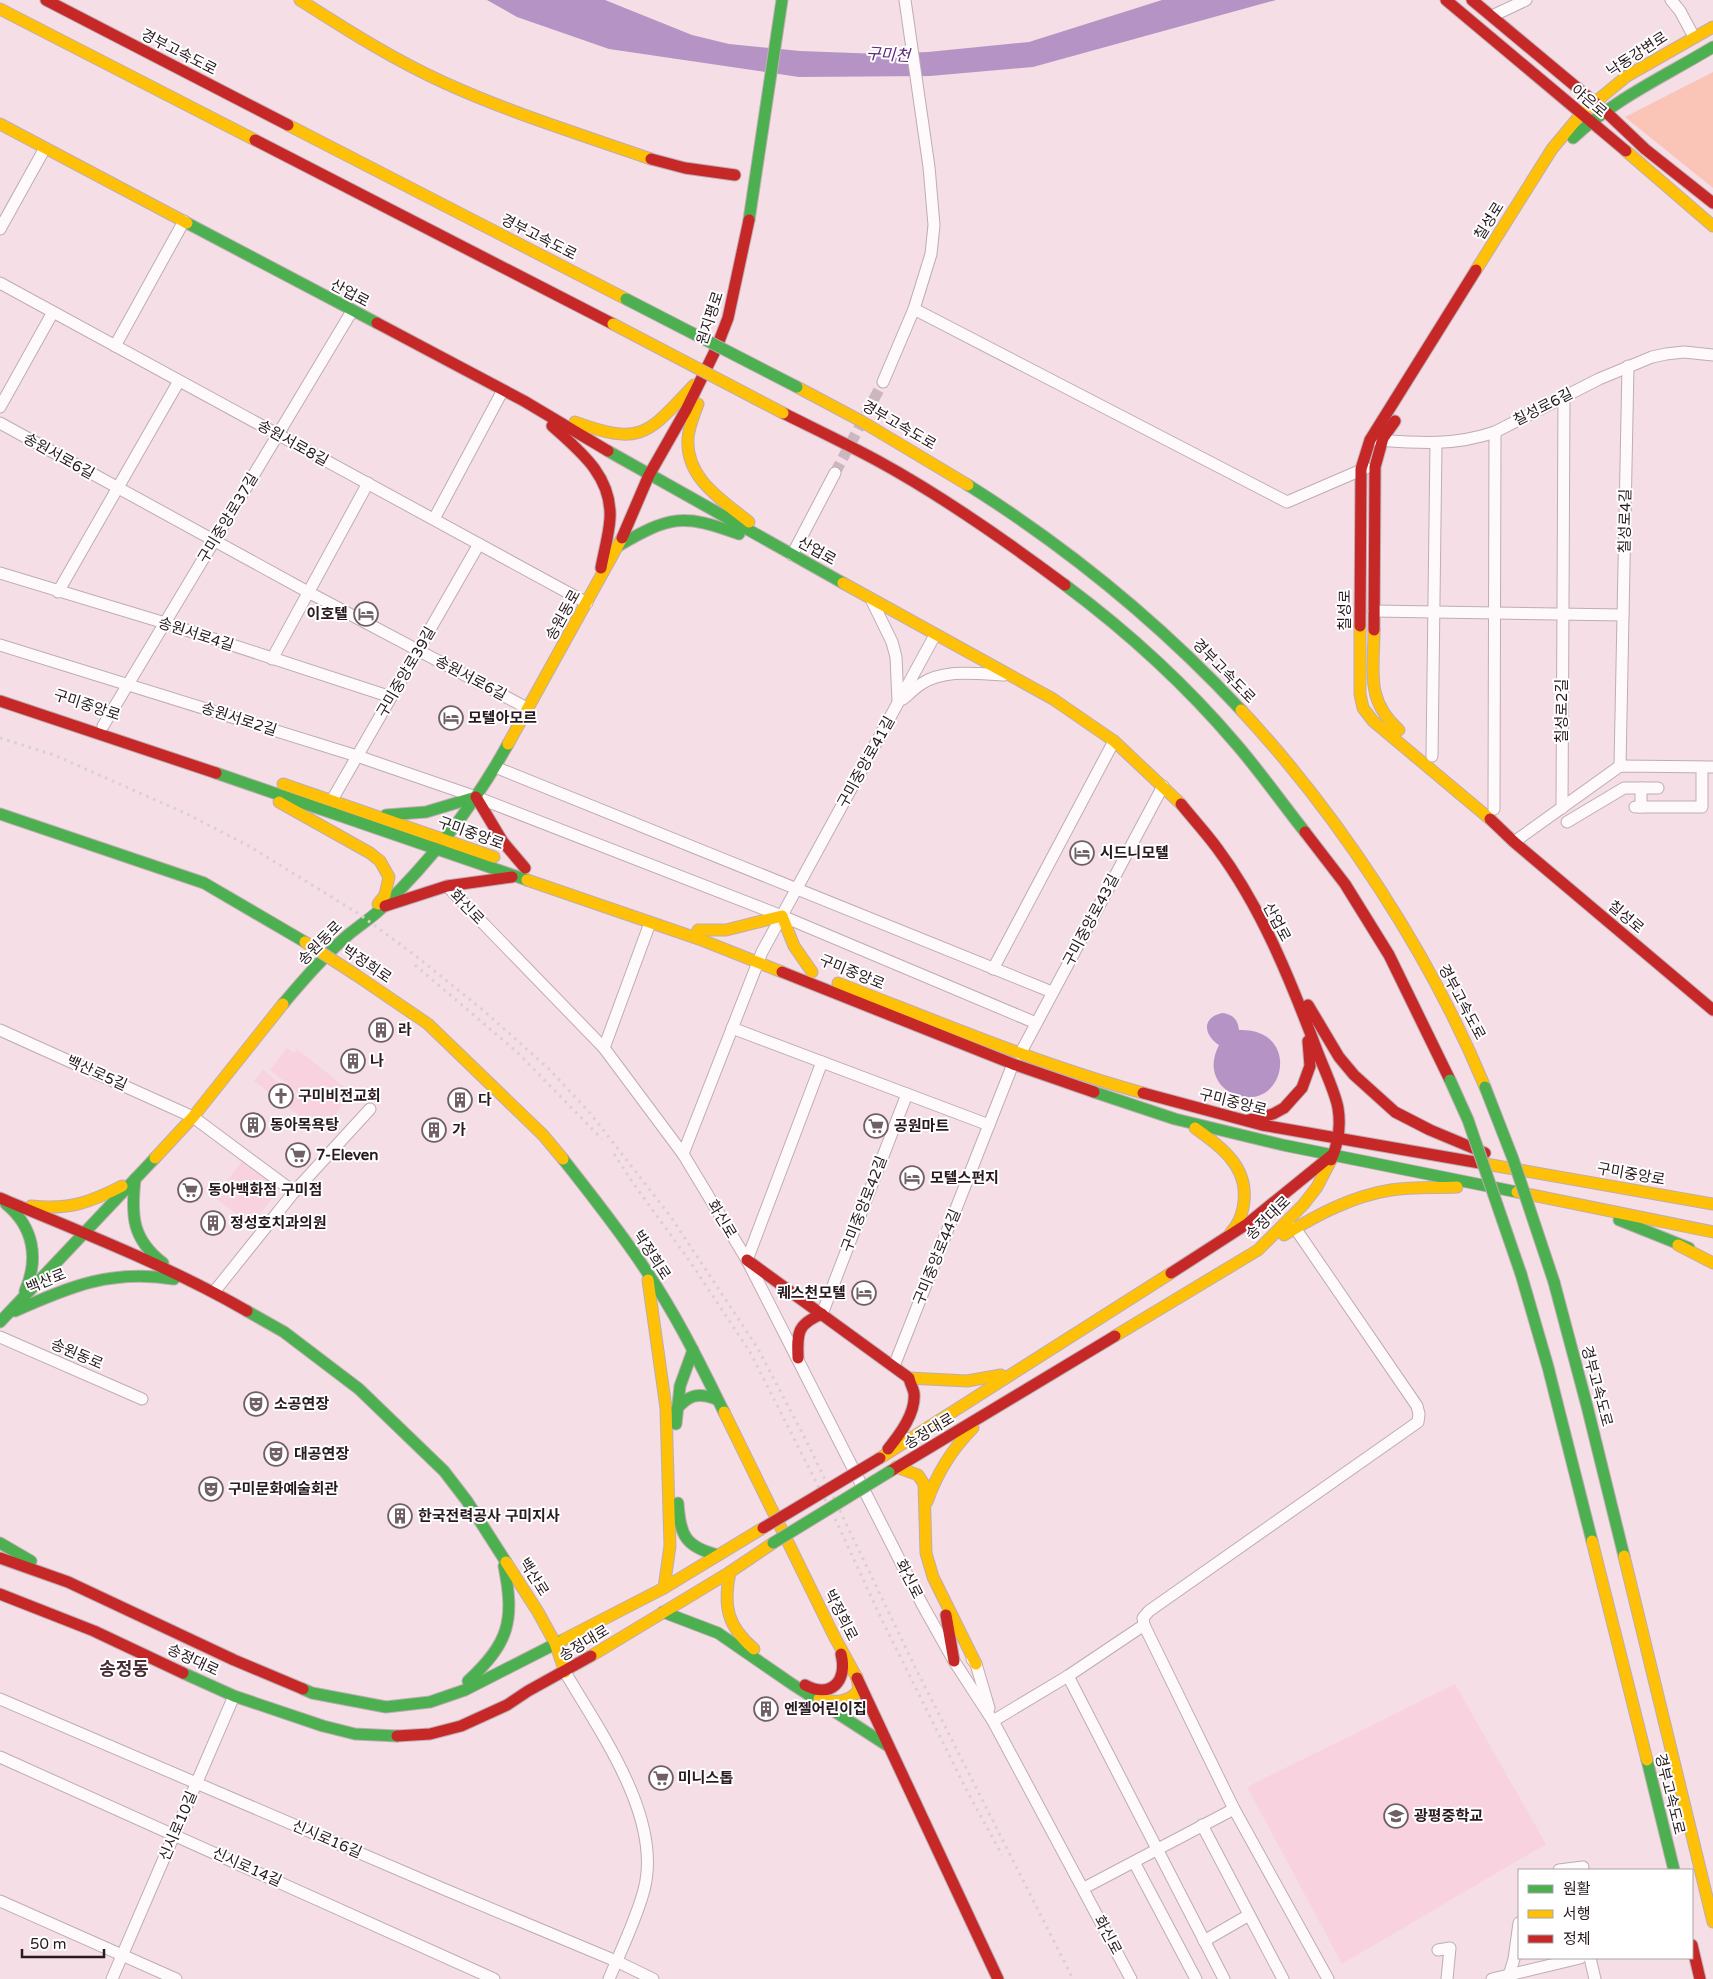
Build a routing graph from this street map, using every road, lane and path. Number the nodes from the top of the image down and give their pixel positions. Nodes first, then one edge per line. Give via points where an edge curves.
1 (46, 0) edge
2 (300, 0) edge
3 (782, 0) edge
4 (1446, 0) edge
5 (1472, 0) edge
6 (1526, 0) edge
7 (1671, 0) edge
8 (905, 3) edge
9 (0, 9) edge
10 (1489, 14) junction
11 (1713, 27) edge
12 (1694, 37) junction
13 (1713, 46) edge
14 (1605, 111) junction
15 (1582, 113) junction
16 (1591, 121) junction
17 (0, 124) edge
18 (44, 148) junction
19 (734, 175) dead end
20 (1713, 203) edge
21 (184, 221) junction
22 (1713, 226) edge
23 (0, 229) edge
24 (0, 283) edge
25 (914, 309) junction
26 (352, 310) junction
27 (53, 312) junction
28 (115, 346) junction
29 (1713, 355) edge
30 (1628, 366) junction
31 (708, 368) junction
32 (179, 381) junction
33 (883, 382) tunnel mouth
34 (503, 390) junction
35 (1564, 396) junction
36 (524, 402) junction
37 (0, 407) edge
38 (0, 423) edge
39 (1495, 432) junction
40 (278, 434) junction
41 (1370, 440) junction
42 (1383, 441) junction
43 (1436, 444) junction
44 (1375, 468) junction
45 (1361, 469) junction
46 (836, 473) tunnel mouth
47 (649, 475) junction
48 (368, 483) junction
49 (118, 488) junction
50 (434, 519) junction
51 (215, 540) junction
52 (479, 544) junction
53 (618, 546) junction
54 (782, 549) junction
55 (792, 555) junction
56 (0, 573) edge
57 (599, 581) junction
58 (58, 592) junction
59 (308, 592) junction
60 (871, 599) junction
61 (587, 602) junction
62 (1374, 611) junction
63 (1434, 612) junction
64 (1494, 613) junction
65 (1562, 614) junction
66 (1623, 615) junction
67 (165, 623) junction
68 (935, 635) junction
69 (0, 645) edge
70 (418, 650) junction
71 (272, 659) junction
72 (1007, 675) junction
73 (129, 684) junction
74 (0, 693) edge
75 (391, 697) junction
76 (0, 701) edge
77 (898, 703) junction
78 (527, 708) junction
79 (103, 726) junction
80 (1114, 741) junction
81 (357, 756) junction
82 (1432, 756) junction
83 (1620, 766) junction
84 (495, 767) junction
85 (1707, 767) edge
86 (245, 783) junction
87 (1163, 786) junction
88 (1641, 788) junction
89 (1658, 788) dead end
90 (476, 797) junction
91 (332, 800) junction
92 (1494, 808) junction
93 (1562, 808) junction
94 (1708, 808) edge
95 (0, 814) edge
96 (376, 815) junction
97 (1567, 822) dead end
98 (1518, 838) junction
99 (446, 840) junction
100 (437, 849) junction
101 (525, 868) junction
102 (515, 876) junction
103 (447, 886) junction
104 (797, 889) junction
105 (383, 907) junction
106 (782, 916) junction
107 (650, 923) junction
108 (698, 930) junction
109 (347, 936) junction
110 (1272, 943) junction
111 (760, 958) junction
112 (993, 968) junction
113 (812, 972) junction
114 (1052, 992) junction
115 (1713, 997) edge
116 (1713, 1010) edge
117 (1036, 1023) junction
118 (1307, 1024) junction
119 (732, 1028) junction
120 (0, 1030) edge
121 (604, 1048) junction
122 (1020, 1054) junction
123 (822, 1062) junction
124 (1013, 1064) junction
125 (907, 1094) junction
126 (370, 1109) dead end
127 (193, 1117) junction
128 (1175, 1119) junction
129 (1244, 1121) junction
130 (989, 1125) junction
131 (1337, 1139) junction
132 (683, 1154) junction
133 (1332, 1155) junction
134 (1528, 1172) junction
135 (135, 1179) junction
136 (1484, 1186) junction
137 (294, 1192) junction
138 (1713, 1198) edge
139 (0, 1199) edge
140 (1693, 1200) junction
141 (1713, 1204) edge
142 (1589, 1207) junction
143 (1295, 1228) junction
144 (1713, 1232) edge
145 (84, 1233) junction
146 (1678, 1245) junction
147 (1258, 1250) junction
148 (1202, 1253) junction
149 (1713, 1253) edge
150 (747, 1260) junction
151 (1713, 1263) edge
152 (648, 1273) junction
153 (198, 1284) junction
154 (214, 1292) junction
155 (8, 1314) junction
156 (822, 1314) junction
157 (0, 1322) edge
158 (0, 1337) edge
159 (694, 1350) junction
160 (798, 1358) junction
161 (894, 1366) junction
162 (1020, 1367) junction
163 (909, 1378) junction
164 (716, 1398) junction
165 (142, 1399) dead end
166 (671, 1409) junction
167 (992, 1411) junction
168 (880, 1458) junction
169 (893, 1469) junction
170 (925, 1508) junction
171 (0, 1543) edge
172 (500, 1551) junction
173 (718, 1555) junction
174 (0, 1558) edge
175 (730, 1572) junction
176 (68, 1582) junction
177 (664, 1588) junction
178 (0, 1594) edge
179 (943, 1596) junction
180 (922, 1604) junction
181 (663, 1612) junction
182 (1144, 1626) junction
183 (950, 1633) junction
184 (834, 1636) junction
185 (555, 1643) junction
186 (954, 1661) junction
187 (976, 1664) junction
188 (565, 1672) junction
189 (1068, 1676) junction
190 (857, 1677) junction
191 (454, 1694) junction
192 (814, 1694) junction
193 (234, 1696) junction
194 (0, 1699) edge
195 (993, 1721) junction
196 (889, 1747) junction
197 (0, 1756) edge
198 (197, 1783) junction
199 (1234, 1809) junction
200 (1202, 1825) junction
201 (175, 1834) junction
202 (1157, 1849) junction
203 (1134, 1862) junction
204 (1583, 1867) dead end
205 (1567, 1869) edge
206 (1674, 1869) edge
207 (1084, 1888) junction
208 (0, 1901) edge
209 (1249, 1915) junction
210 (1713, 1922) edge
211 (1518, 1930) edge
212 (1204, 1941) junction
213 (1693, 1949) edge
214 (1438, 1950) dead end
215 (122, 1956) junction
216 (1576, 1959) edge
217 (1590, 1959) edge
218 (616, 1961) junction
219 (1508, 1978) edge
220 (112, 1979) edge
221 (176, 1979) edge
222 (494, 1979) edge
223 (609, 1979) edge
224 (653, 1979) edge
225 (998, 1979) edge
226 (1131, 1979) edge
227 (1196, 1979) edge
228 (1224, 1979) edge
229 (1283, 1979) edge
230 (1328, 1979) edge
231 (1447, 1979) edge
232 (1492, 1979) edge
233 (1595, 1979) edge
234 (1700, 1979) edge

1 - 210 main road, 경부고속도로, bridge via 797,387 958,477 1028,524 1150,619 1260,730 1347,841 1416,946 1472,1052 1513,1159 1554,1282 1587,1406
2 - 19 main road via 386,53 445,83 521,114 664,163
3 - 31 main road, 원지평로 via 746,240 726,324
4 - 15 main road, 야은로
5 - 10 main road, 야은로
6 - 10 street
7 - 12 street
8 - 25 street via 934,225 931,254
9 - 206 main road, 경부고속도로, bridge via 878,461 941,498 1005,540 1137,644 1191,694 1238,746 1345,884 1389,955 1468,1120 1521,1274 1548,1367
10 - 14 main road, 야은로
11 - 12 main road, 낙동강변로
12 - 15 main road, 낙동강변로 via 1627,76
13 - 14 main road, 낙동강변로
14 - 16 main road, 낙동강변로
14 - 20 main road, 야은로 via 1645,149
15 - 16 main road, 야은로
15 - 41 main road, 칠성로 via 1552,148
16 - 22 main road, 야은로
16 - 42 main road, 칠성로 via 1565,147
17 - 18 main road, 산업로
18 - 21 main road, 산업로
18 - 23 street
21 - 26 main road, 산업로
21 - 28 street
24 - 27 street, 송원서로8길
25 - 33 street
25 - 45 street via 1287,502
26 - 34 main road, 산업로
26 - 40 street, 구미중앙로37길
27 - 28 street, 송원서로8길
27 - 37 street
28 - 32 street, 송원서로8길
29 - 30 street, 칠성로6길 via 1666,354
30 - 35 street, 칠성로6길
30 - 66 street, 칠성로4길
31 - 36 main road via 656,424 632,435 601,432
31 - 47 main road, 원지평로
31 - 54 main road via 687,442 693,470 705,485
32 - 40 street, 송원서로8길
32 - 49 street
34 - 36 main road, 산업로
34 - 50 street
35 - 39 street, 칠성로6길
35 - 65 street
36 - 47 main road, 산업로
36 - 57 main road via 593,464 602,476 610,512
38 - 49 street, 송원서로6길
39 - 43 street, 칠성로6길
39 - 64 street
40 - 48 street, 송원서로8길
40 - 51 street, 구미중앙로37길
41 - 42 street, 칠성로6길
41 - 45 main road, 칠성로
42 - 43 street, 칠성로6길
42 - 44 main road, 칠성로
43 - 63 street
44 - 45 street
44 - 62 main road, 칠성로
45 - 98 main road, 칠성로 via 1360,694 1363,708 1373,721
46 - 55 street
47 - 53 main road, 송원동로
47 - 54 main road, 산업로
48 - 50 street, 송원서로8길
48 - 59 street
49 - 51 street, 송원서로6길
49 - 58 street
50 - 52 street, 송원서로8길
51 - 59 street, 송원서로6길
51 - 67 street, 구미중앙로37길
52 - 61 street, 송원서로8길
52 - 70 street, 구미중앙로39길
53 - 54 main road via 658,526 694,520
53 - 57 main road, 송원동로
54 - 55 main road, 산업로
55 - 60 main road, 산업로
56 - 58 street, 송원서로4길
57 - 61 main road, 송원동로
58 - 67 street, 송원서로4길
59 - 70 street, 송원서로6길
59 - 71 street
60 - 68 main road, 산업로
60 - 77 street via 896,657
61 - 78 main road, 송원동로
62 - 63 street
62 - 82 main road, 칠성로 via 1374,692 1377,706 1387,720
63 - 64 street
63 - 82 street
64 - 65 street
64 - 92 street
65 - 66 street
65 - 93 street, 칠성로2길
66 - 83 street
67 - 71 street, 송원서로4길
67 - 73 street, 구미중앙로37길
68 - 72 main road, 산업로
68 - 77 street, 구미중앙로41길
69 - 73 street, 송원서로2길
70 - 75 street, 구미중앙로39길
70 - 78 street, 송원서로6길
71 - 75 street, 송원서로4길
72 - 77 street via 937,677 922,683
72 - 80 main road, 산업로 via 1053,700
73 - 79 street, 구미중앙로37길
73 - 81 street, 송원서로2길
74 - 79 main road, 구미중앙로
75 - 81 street, 구미중앙로39길
76 - 86 main road, 구미중앙로
77 - 104 street, 구미중앙로41길
78 - 84 main road, 송원동로
79 - 91 main road, 구미중앙로
80 - 87 main road, 산업로
80 - 112 street
81 - 90 street, 송원서로2길
81 - 91 street, 구미중앙로39길
82 - 92 main road, 칠성로
83 - 85 street
83 - 93 street
84 - 90 main road, 송원동로
84 - 104 street
85 - 94 street
86 - 100 main road, 구미중앙로
86 - 109 main road via 370,853 386,869 389,877 385,895
87 - 110 main road, 산업로 via 1217,848
87 - 114 street, 구미중앙로43길
88 - 89 street
88 - 94 street via 1638,808
88 - 97 street via 1624,788
90 - 96 main road via 426,812
90 - 99 main road, 송원동로
90 - 101 main road via 503,842
90 - 106 street
91 - 96 main road, 구미중앙로
92 - 98 main road, 칠성로
93 - 98 street
95 - 152 main road, 박정희로, bridge via 204,883 305,942 428,1024 544,1135 604,1210
96 - 99 main road, 구미중앙로
98 - 115 main road, 칠성로
98 - 116 main road, 칠성로
99 - 100 main road, 송원동로
99 - 101 main road, 구미중앙로
100 - 102 main road, 구미중앙로
100 - 105 main road, 송원동로
101 - 108 main road, 구미중앙로
102 - 103 main road
102 - 107 main road, 구미중앙로
103 - 105 main road
103 - 121 street, 화신로
104 - 106 street, 구미중앙로41길
104 - 112 street
105 - 109 main road, 송원동로
106 - 108 main road via 726,930
106 - 111 street, 구미중앙로41길
106 - 113 main road via 792,945
106 - 117 street
107 - 111 main road, 구미중앙로
107 - 121 street
108 - 111 main road, 구미중앙로
109 - 127 main road, 송원동로 via 296,988
110 - 118 main road, 산업로
110 - 134 main road via 1339,1058 1374,1094 1395,1112 1430,1130
111 - 113 main road, 구미중앙로
111 - 119 street
111 - 124 main road, 구미중앙로
112 - 114 street
113 - 122 main road, 구미중앙로
114 - 117 street, 구미중앙로43길
117 - 122 street, 구미중앙로43길
118 - 129 main road via 1310,1066 1302,1088 1284,1108
118 - 131 main road, 산업로 via 1338,1107
119 - 123 street
119 - 132 street
120 - 127 street, 백산로5길
121 - 132 street, 화신로
122 - 129 main road, 구미중앙로
123 - 125 street
123 - 150 street
124 - 128 main road, 구미중앙로
124 - 130 street, 구미중앙로44길
125 - 130 street
125 - 156 street, 구미중앙로42길
126 - 137 street
127 - 135 main road, 송원동로
127 - 137 street
128 - 133 main road, 구미중앙로
128 - 148 main road via 1217,1144 1239,1171 1245,1186 1242,1214 1236,1228
129 - 131 main road, 구미중앙로
130 - 161 street, 구미중앙로44길
131 - 133 main road, 산업로
131 - 134 main road, 구미중앙로
132 - 150 street, 화신로
133 - 136 main road, 구미중앙로
133 - 147 main road, 송정대로 via 1309,1198
133 - 148 main road, 송정대로 via 1262,1213
134 - 140 main road, 구미중앙로
135 - 139 main road via 90,1204 71,1208
135 - 145 main road, 송원동로
135 - 153 main road, 백산로 via 133,1223 138,1235 146,1248 160,1260
136 - 142 main road, 구미중앙로
136 - 143 main road via 1373,1193 1324,1212
137 - 154 street
138 - 140 main road
139 - 145 main road, 백산로
139 - 155 main road, 백산로 via 10,1206 27,1230 33,1254 30,1280
140 - 141 main road, 구미중앙로
142 - 144 main road, 구미중앙로
142 - 146 main road
143 - 147 main road
143 - 182 street via 1417,1406 1418,1422 1149,1611 1143,1618
145 - 153 main road, 백산로
145 - 155 main road, 송원동로
146 - 149 main road
146 - 151 main road
147 - 167 main road, 송정대로
148 - 162 main road, 송정대로
150 - 156 main road
150 - 160 street, 화신로
152 - 159 main road, 박정희로
152 - 166 main road
153 - 154 main road, 백산로
153 - 155 main road, 백산로 via 168,1277 104,1277 69,1287
154 - 172 main road, 백산로 via 284,1332 359,1389 444,1471
155 - 157 main road, 송원동로
156 - 160 main road via 804,1323 797,1332
156 - 161 main road
158 - 165 street, 송원동로
159 - 164 main road, 박정희로
159 - 166 main road via 679,1369 670,1389
160 - 180 street, 화신로
161 - 163 main road
162 - 163 main road via 978,1380
162 - 168 main road, 송정대로
163 - 168 main road via 914,1394 912,1406 896,1439
164 - 166 main road via 695,1395
164 - 184 main road, 박정희로
166 - 173 main road via 683,1535 690,1545 702,1552
166 - 177 main road via 670,1546
167 - 169 main road, 송정대로
167 - 170 main road via 963,1438 939,1469
168 - 173 main road, 송정대로, bridge
169 - 170 main road via 918,1475 924,1484
169 - 175 main road, 송정대로, bridge
170 - 179 main road via 926,1552
171 - 176 main road
172 - 185 main road, 백산로
172 - 191 main road via 509,1589 510,1616 506,1633 487,1665
173 - 177 main road, 송정대로
174 - 176 main road, 송정대로
175 - 181 main road, 송정대로
175 - 192 main road via 726,1610 730,1621 747,1644
176 - 191 main road, 송정대로 via 312,1694 386,1707 430,1702
177 - 185 main road, 송정대로
178 - 193 main road, 송정대로 via 94,1631
179 - 183 main road
179 - 187 main road
180 - 183 street, 화신로
180 - 186 street, 화신로
181 - 188 main road, 송정대로
181 - 192 main road via 718,1633
182 - 189 street
182 - 199 street
183 - 186 main road
183 - 187 street, 화신로
184 - 190 main road, 박정희로
184 - 192 main road via 843,1660 842,1678 831,1688
185 - 188 main road, 백산로
185 - 191 main road, 송정대로
186 - 195 street, 화신로
187 - 195 street, 화신로
188 - 193 main road, 송정대로 via 508,1705 461,1726 407,1737 355,1734
188 - 218 street, 백산로 via 621,1769 645,1836 647,1863 644,1889
189 - 195 street
189 - 202 street
190 - 192 main road via 858,1690 850,1699 834,1702
190 - 196 main road, 박정희로
192 - 196 main road
193 - 198 street, 신시로10길
194 - 198 street, 신시로16길
195 - 207 street, 화신로
196 - 225 main road, 박정희로
197 - 201 street, 신시로14길
198 - 201 street, 신시로10길
198 - 218 street, 신시로16길
199 - 200 street
199 - 230 street
200 - 202 street
200 - 209 street
201 - 215 street, 신시로10길
201 - 222 street, 신시로14길
202 - 203 street
202 - 212 street
203 - 207 street
203 - 227 street
204 - 205 street
207 - 226 street, 화신로
208 - 215 street
209 - 212 street
209 - 229 street
211 - 219 street
212 - 228 street
213 - 234 main road
214 - 231 street via 1450,1948
215 - 220 street, 신시로10길
215 - 221 street
216 - 219 street
217 - 233 street
218 - 223 street, 백산로
218 - 224 street, 신시로16길
219 - 232 street

